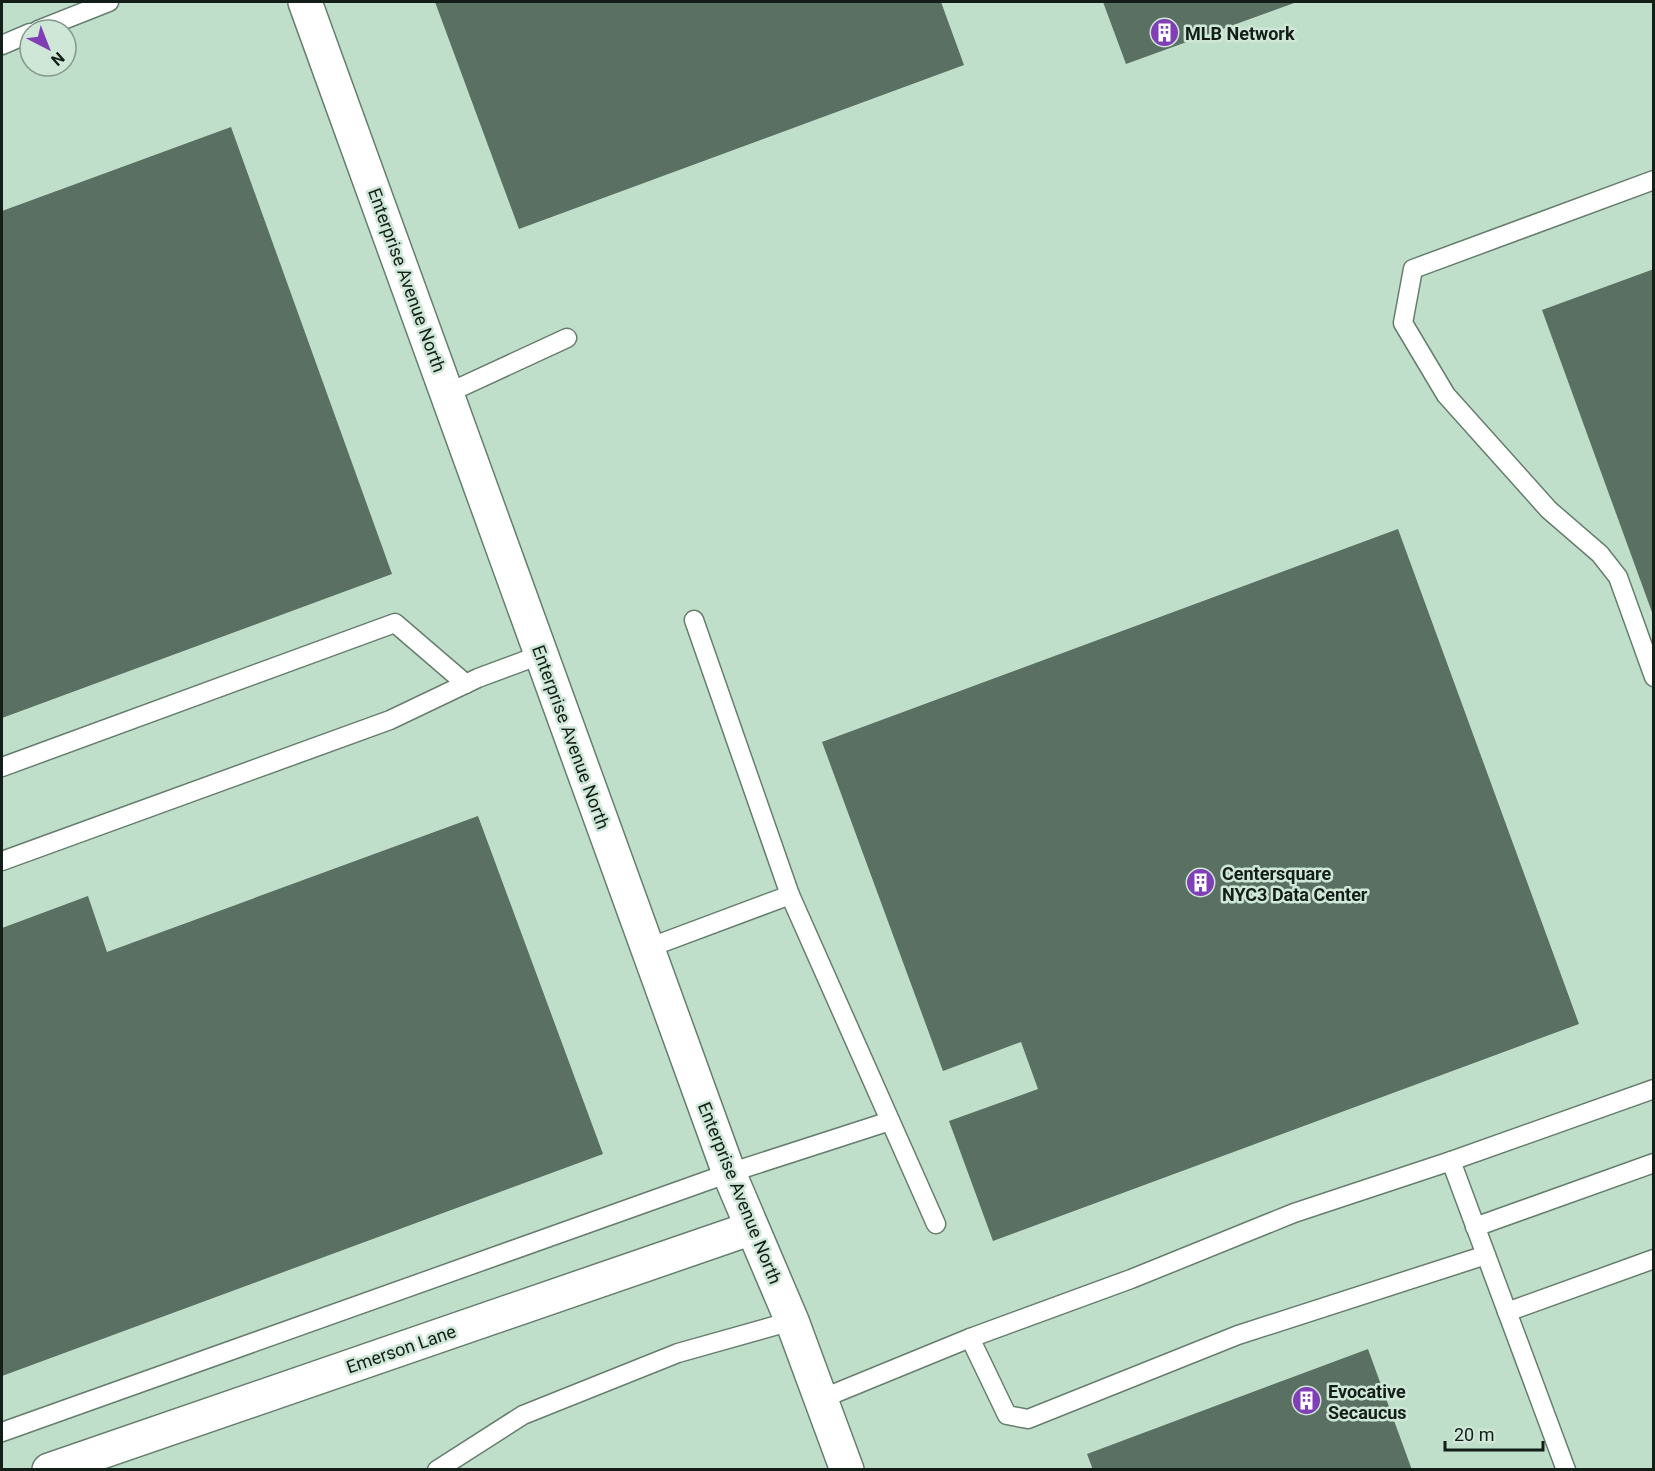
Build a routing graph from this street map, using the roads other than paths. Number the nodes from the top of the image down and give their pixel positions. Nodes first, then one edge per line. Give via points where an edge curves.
1 (109, 2) edge
2 (305, 2) edge
3 (68, 18) edge
4 (18, 38) edge
5 (2, 45) edge
6 (1653, 180) edge
7 (567, 338) dead end
8 (448, 393) junction
9 (694, 620) dead end
10 (540, 655) junction
11 (1653, 677) edge
12 (466, 684) junction
13 (2, 767) edge
14 (2, 861) edge
15 (790, 895) junction
16 (648, 948) junction
17 (1653, 1089) edge
18 (890, 1121) junction
19 (1451, 1161) junction
20 (1653, 1163) edge
21 (729, 1173) junction
22 (936, 1224) dead end
23 (1475, 1227) junction
24 (752, 1228) junction
25 (1486, 1255) junction
26 (1653, 1259) edge
27 (1507, 1312) junction
28 (792, 1321) junction
29 (970, 1338) junction
30 (821, 1398) junction
31 (2, 1432) edge
32 (49, 1470) edge
33 (437, 1470) edge
34 (847, 1470) edge
35 (1566, 1470) edge

1 - 3 lane
2 - 8 street, Enterprise Avenue North
4 - 5 lane
6 - 11 lane via 1413,269 1403,323 1446,395 1549,510 1600,554 1618,577
7 - 8 lane
8 - 10 street, Enterprise Avenue North
9 - 15 lane
10 - 12 lane
10 - 16 street, Enterprise Avenue North
12 - 13 lane via 395,623
12 - 14 lane via 390,720
15 - 16 lane
15 - 18 lane
16 - 21 street, Enterprise Avenue North
17 - 19 lane
18 - 21 lane
18 - 22 lane
19 - 23 lane
19 - 29 lane via 1294,1213
20 - 23 lane
21 - 24 street, Enterprise Avenue North
21 - 31 lane
23 - 25 lane
24 - 28 street, Enterprise Avenue North
24 - 32 street, Emerson Lane
25 - 27 lane
25 - 29 lane via 1238,1335 1029,1419 1007,1415
26 - 27 lane
27 - 35 lane
28 - 30 street, Enterprise Avenue North
28 - 33 lane via 678,1353 523,1415
29 - 30 lane
30 - 34 street, Enterprise Avenue North

